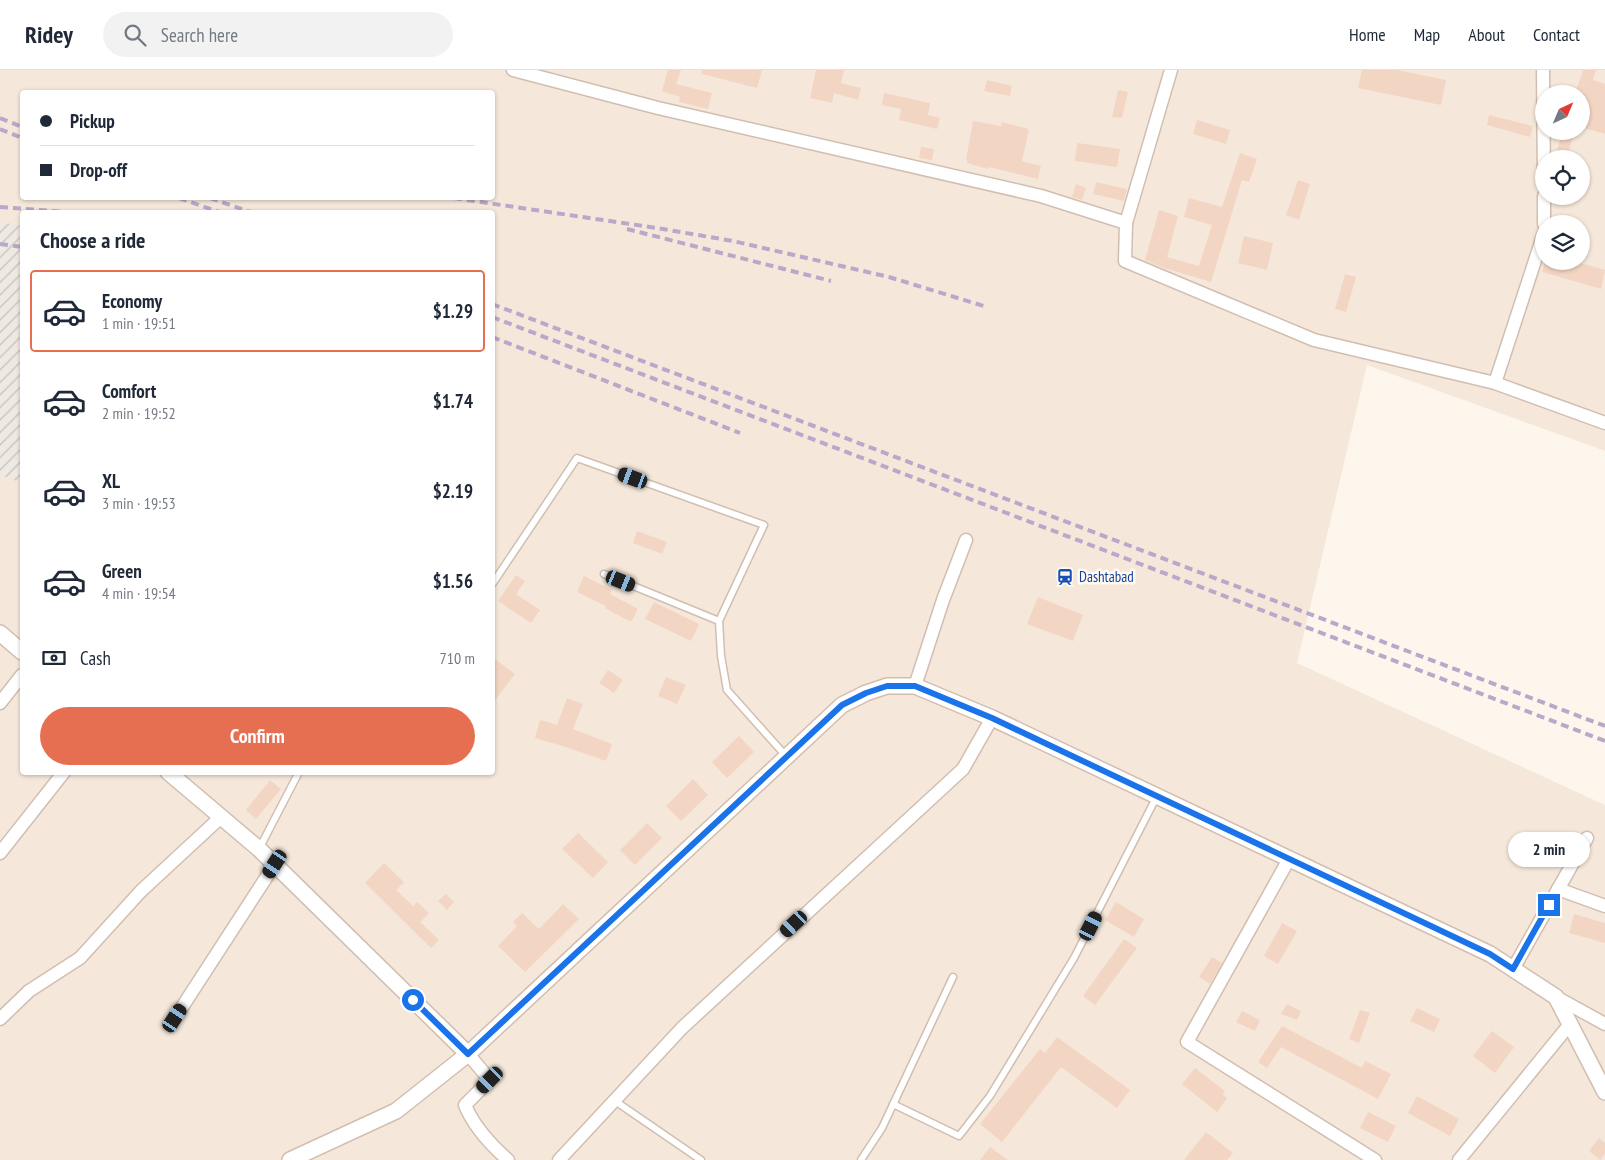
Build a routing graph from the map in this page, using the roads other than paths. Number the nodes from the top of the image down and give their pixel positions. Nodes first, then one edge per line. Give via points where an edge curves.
1 (513, 70) edge
2 (1171, 70) edge
3 (1543, 70) edge
4 (1544, 150) edge
5 (1126, 223) junction
6 (1535, 261) edge
7 (1495, 383) junction
8 (1605, 423) edge
9 (966, 540) dead end
10 (604, 574) dead end
11 (495, 580) edge
12 (719, 621) junction
13 (0, 633) edge
14 (20, 650) edge
15 (20, 678) edge
16 (915, 686) junction
17 (0, 703) edge
18 (992, 718) junction
19 (787, 757) junction
20 (62, 775) edge
21 (172, 775) edge
22 (297, 775) edge
23 (1157, 796) junction
24 (221, 817) junction
25 (1587, 838) dead end
26 (259, 848) junction
27 (0, 853) edge
28 (1288, 859) junction
29 (275, 864) junction
30 (1558, 889) junction
31 (1605, 906) edge
32 (1513, 969) junction
33 (953, 977) dead end
34 (1556, 997) junction
35 (175, 1018) dead end
36 (0, 1019) edge
37 (1570, 1024) junction
38 (1605, 1024) edge
39 (468, 1054) junction
40 (1605, 1092) edge
41 (614, 1101) junction
42 (894, 1104) junction
43 (290, 1160) edge
44 (508, 1160) edge
45 (560, 1160) edge
46 (701, 1160) edge
47 (860, 1160) edge
48 (1375, 1160) edge
49 (1459, 1160) edge

1 - 5 street via 658,108 1041,196
2 - 5 street
3 - 4 street
5 - 7 street via 1125,261 1314,340
6 - 7 street
7 - 8 street
9 - 16 street
10 - 12 lane
11 - 12 lane via 577,458 764,525
12 - 19 lane via 727,690
13 - 14 street
15 - 17 street
16 - 18 street
16 - 19 street via 887,686 842,705
18 - 23 street
18 - 41 street via 963,769 682,1028
19 - 39 street
20 - 27 street
21 - 24 street
22 - 26 lane
23 - 28 street
23 - 42 lane via 1074,958 990,1096 958,1136
24 - 26 street
24 - 36 street via 141,891 80,958 29,991
25 - 30 street
26 - 29 street
28 - 32 street via 1490,954
28 - 48 street via 1187,1042
29 - 35 street
29 - 39 street
30 - 31 street
30 - 32 street
32 - 34 street
33 - 42 lane
34 - 37 street
34 - 38 street
37 - 40 street
37 - 49 street
39 - 43 street via 396,1111
39 - 44 street via 490,1080 464,1105
41 - 45 street
41 - 46 lane
42 - 47 lane

